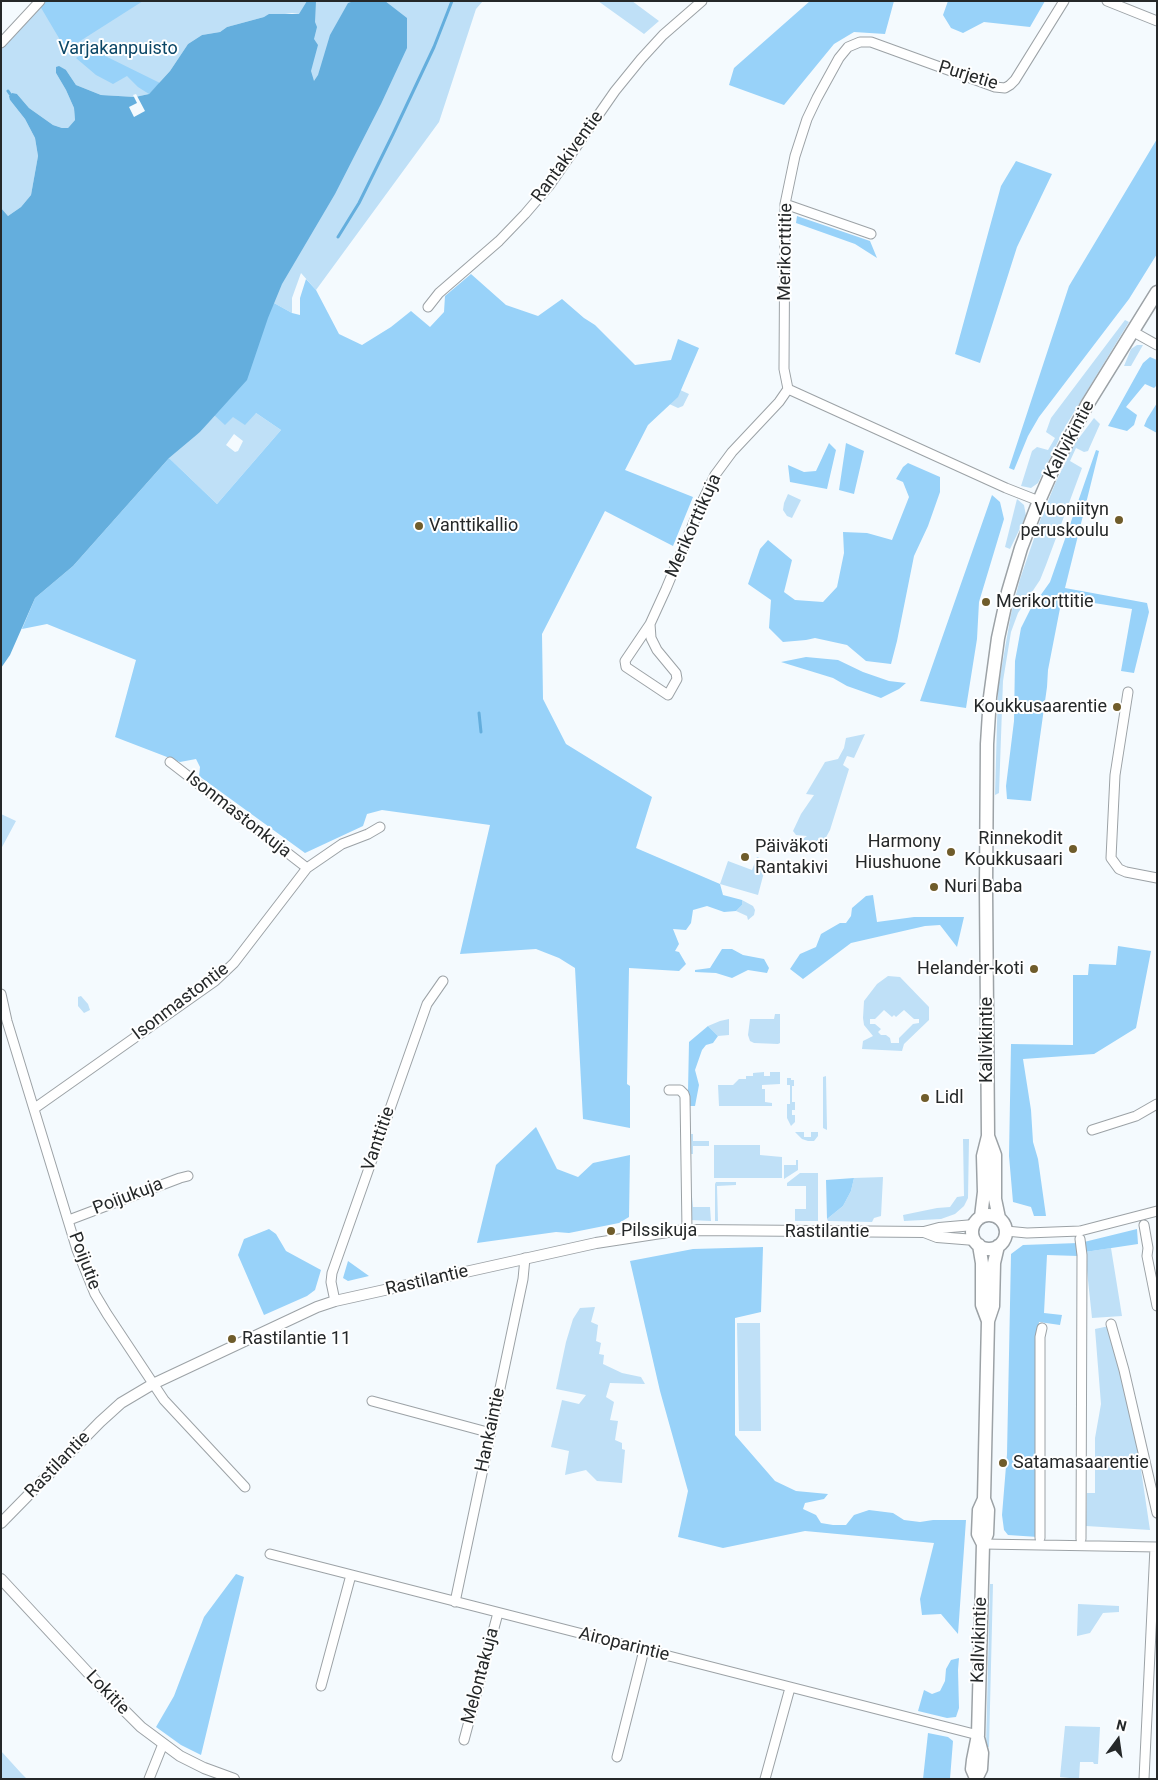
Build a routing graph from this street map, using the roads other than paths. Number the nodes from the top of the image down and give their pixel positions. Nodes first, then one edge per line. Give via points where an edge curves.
1 (702, 1) edge
2 (1064, 1) edge
3 (1107, 1) edge
4 (38, 2) edge
5 (1157, 21) edge
6 (860, 42) joint
7 (1, 43) edge
8 (785, 204) junction
9 (871, 234) dead end
10 (1157, 292) edge
11 (428, 307) dead end
12 (1132, 331) junction
13 (1157, 346) edge
14 (788, 389) junction
15 (1039, 501) junction
16 (650, 624) junction
17 (1128, 692) dead end
18 (170, 762) dead end
19 (380, 827) dead end
20 (307, 868) junction
21 (1157, 878) edge
22 (443, 981) dead end
23 (1, 994) edge
24 (669, 1090) dead end
25 (1157, 1104) edge
26 (35, 1108) junction
27 (1092, 1130) dead end
28 (988, 1136) junction
29 (188, 1176) dead end
30 (1157, 1211) edge
31 (999, 1218) junction
32 (68, 1220) junction
33 (977, 1221) junction
34 (1144, 1225) dead end
35 (687, 1230) junction
36 (1006, 1231) junction
37 (924, 1232) junction
38 (1080, 1239) dead end
39 (977, 1243) junction
40 (998, 1246) junction
41 (525, 1258) junction
42 (336, 1301) junction
43 (1157, 1306) edge
44 (988, 1321) junction
45 (1111, 1324) dead end
46 (1042, 1328) dead end
47 (153, 1384) junction
48 (372, 1401) dead end
49 (491, 1433) junction
50 (245, 1487) dead end
51 (1157, 1513) edge
52 (1, 1523) edge
53 (1040, 1538) dead end
54 (1081, 1539) dead end
55 (983, 1544) junction
56 (1156, 1547) edge
57 (270, 1554) dead end
58 (351, 1575) junction
59 (1, 1579) edge
60 (455, 1602) junction
61 (498, 1613) junction
62 (644, 1650) junction
63 (321, 1686) dead end
64 (790, 1688) junction
65 (978, 1735) junction
66 (464, 1740) dead end
67 (163, 1744) junction
68 (617, 1756) dead end
69 (976, 1778) edge
70 (149, 1779) edge
71 (234, 1779) edge
72 (765, 1779) edge
73 (1144, 1779) edge

1 - 11 street, Rantakiventie via 641,59 531,207
2 - 6 street, Purjetie via 1014,80 1005,88 1000,89 871,42
3 - 5 street
4 - 7 street
6 - 8 street, Merikorttitie via 842,53 813,105 795,156
8 - 9 street
8 - 14 street, Merikorttitie via 784,369
10 - 12 main road, Kallvikintie
12 - 13 street
12 - 15 main road, Kallvikintie via 1072,432
14 - 15 street
14 - 16 street, Merikorttikuja via 715,476
15 - 28 main road, Kallvikintie via 1008,592 989,706 986,889
16 - 16 street, Merikorttikuja via 625,665 668,695 677,679 676,673 657,650 651,638
17 - 21 street via 1115,774 1111,858 1119,869
18 - 20 street, Isonmastonkuja
19 - 20 street, Isonmastontie via 342,844
20 - 26 street, Isonmastontie via 225,972
22 - 42 street, Vanttitie via 423,1013 332,1273
23 - 26 street, Poijutie
24 - 35 street via 680,1090 685,1097
25 - 27 street via 1136,1116
26 - 32 street, Poijutie
28 - 31 main road, Kallvikintie via 995,1156 994,1199
28 - 33 main road, Kallvikintie via 983,1156 984,1192
29 - 32 street, Poijukuja
30 - 36 street via 1080,1231
31 - 33 main road via 990,1215
31 - 36 main road
32 - 47 street, Poijutie via 95,1294
33 - 37 street, Rastilantie
33 - 39 main road via 972,1231
34 - 43 street
35 - 37 street, Rastilantie
35 - 41 street, Rastilantie via 613,1240
36 - 40 main road
37 - 39 street, Rastilantie
38 - 54 street
39 - 40 main road via 988,1249
39 - 44 main road, Kallvikintie via 982,1263 982,1305
40 - 44 main road, Kallvikintie via 994,1263 993,1306
41 - 42 street, Rastilantie
41 - 49 street, Hankaintie
42 - 47 street, Rastilantie
44 - 55 main road, Kallvikintie via 984,1499 988,1510 987,1534
45 - 51 street
46 - 53 street
47 - 50 street, Poijutie via 178,1416
47 - 52 street, Rastilantie via 121,1403 100,1422
48 - 49 street
49 - 60 street, Hankaintie
55 - 56 street
55 - 65 main road, Kallvikintie
56 - 73 street
57 - 58 street, Airoparintie
58 - 60 street, Airoparintie
58 - 63 street
59 - 67 street, Lokitie via 120,1707
60 - 61 street, Airoparintie
61 - 62 street, Airoparintie
61 - 66 street, Melontakuja
62 - 64 street, Airoparintie
62 - 68 street
64 - 65 street, Airoparintie
64 - 72 street
65 - 69 main road, Kallvikintie via 982,1753 981,1769
67 - 70 street
67 - 71 street, Lokitie via 192,1762

